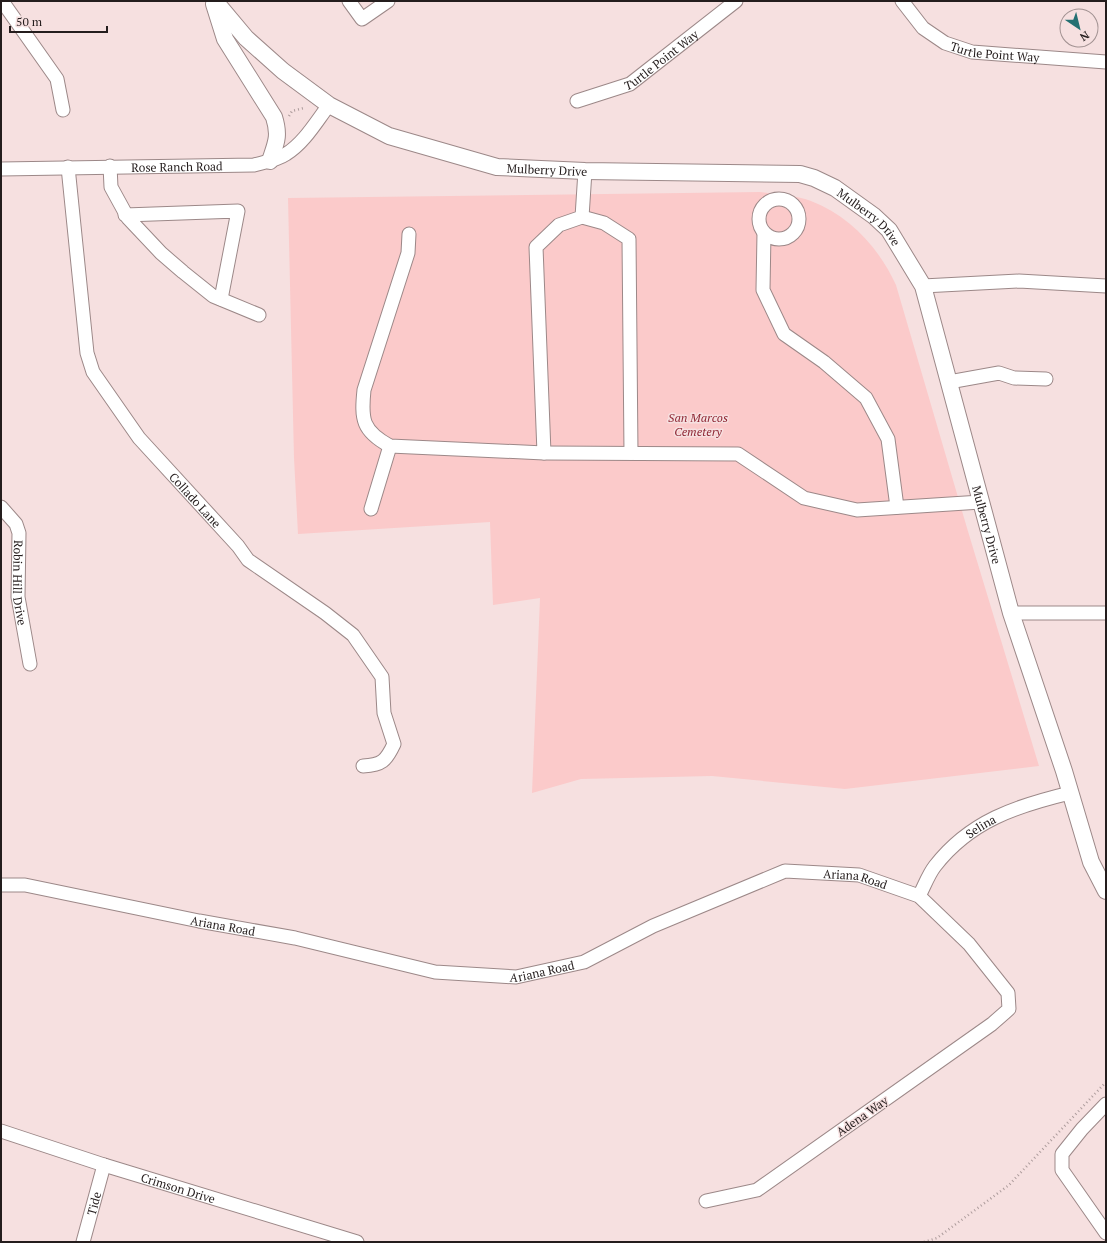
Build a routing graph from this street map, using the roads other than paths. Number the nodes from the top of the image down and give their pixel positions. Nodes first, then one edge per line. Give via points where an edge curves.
1 (2, 1) edge
2 (214, 1) edge
3 (349, 1) edge
4 (388, 1) edge
5 (736, 1) edge
6 (902, 1) edge
7 (1106, 62) edge
8 (577, 101) dead end
9 (329, 105) junction
10 (63, 110) dead end
11 (270, 161) junction
12 (110, 166) junction
13 (68, 167) junction
14 (1, 169) edge
15 (585, 171) junction
16 (126, 215) junction
17 (582, 218) junction
18 (764, 233) dead end
19 (409, 234) dead end
20 (923, 286) junction
21 (1106, 286) edge
22 (221, 299) junction
23 (258, 315) dead end
24 (1046, 379) dead end
25 (949, 382) junction
26 (390, 446) junction
27 (544, 453) junction
28 (631, 453) junction
29 (981, 502) junction
30 (1, 507) edge
31 (897, 507) junction
32 (371, 509) dead end
33 (1011, 613) junction
34 (1106, 613) edge
35 (30, 664) dead end
36 (363, 766) dead end
37 (1070, 793) junction
38 (1, 885) edge
39 (1106, 891) edge
40 (919, 896) junction
41 (1009, 1010) joint
42 (1106, 1104) edge
43 (1, 1131) edge
44 (104, 1165) junction
45 (706, 1201) dead end
46 (1106, 1233) edge
47 (83, 1242) edge
48 (357, 1242) edge

1 - 10 street via 57,79
2 - 9 main road, Mulberry Drive via 246,38 283,71
2 - 11 main road via 225,39 274,117 278,129
3 - 4 street via 362,19
5 - 8 street, Turtle Point Way via 630,84
6 - 7 street, Turtle Point Way via 923,28 945,43 972,52
9 - 11 street, Rose Ranch Road via 300,143 286,154
9 - 15 main road, Mulberry Drive via 389,136 497,167
11 - 12 street, Rose Ranch Road via 254,165
12 - 13 street, Rose Ranch Road
12 - 16 street via 111,187
13 - 14 street, Rose Ranch Road
13 - 36 street, Collado Lane via 88,353 93,372 139,438 248,560 325,612 353,635 382,677 384,713 394,744 387,759 375,766
15 - 17 street
15 - 20 main road, Mulberry Drive via 800,174 814,178 835,188 861,206 889,230
16 - 22 street via 161,253 213,296
16 - 22 street via 238,211
17 - 27 street via 559,225 536,247
17 - 28 street via 604,224 629,239
18 - 31 street via 763,290 784,334 824,362 866,398 888,439
19 - 26 street via 408,253 364,390 362,409 366,428 378,440
20 - 21 street via 1019,281
20 - 25 main road, Mulberry Drive
22 - 23 street
24 - 25 street via 1014,378 999,373
25 - 29 main road, Mulberry Drive
26 - 27 street
26 - 32 street
27 - 28 street
28 - 31 street via 738,454 804,498 857,510
29 - 31 street
29 - 33 main road, Mulberry Drive
30 - 35 street, Robin Hill Drive via 16,524 19,532 18,597
33 - 34 street
33 - 37 main road, Mulberry Drive
37 - 39 main road, Mulberry Drive via 1091,862
37 - 40 street, Selina via 1001,814 969,832 934,868
38 - 40 street, Ariana Road via 24,886 295,938 435,972 516,976 584,962 653,926 785,871 860,875
40 - 41 street, Ariana Road via 969,944 1008,993
41 - 45 street, Adena Way via 757,1190
42 - 46 street via 1062,1154 1062,1170
43 - 44 street, Crimson Drive
44 - 47 street, Tide
44 - 48 street, Crimson Drive

